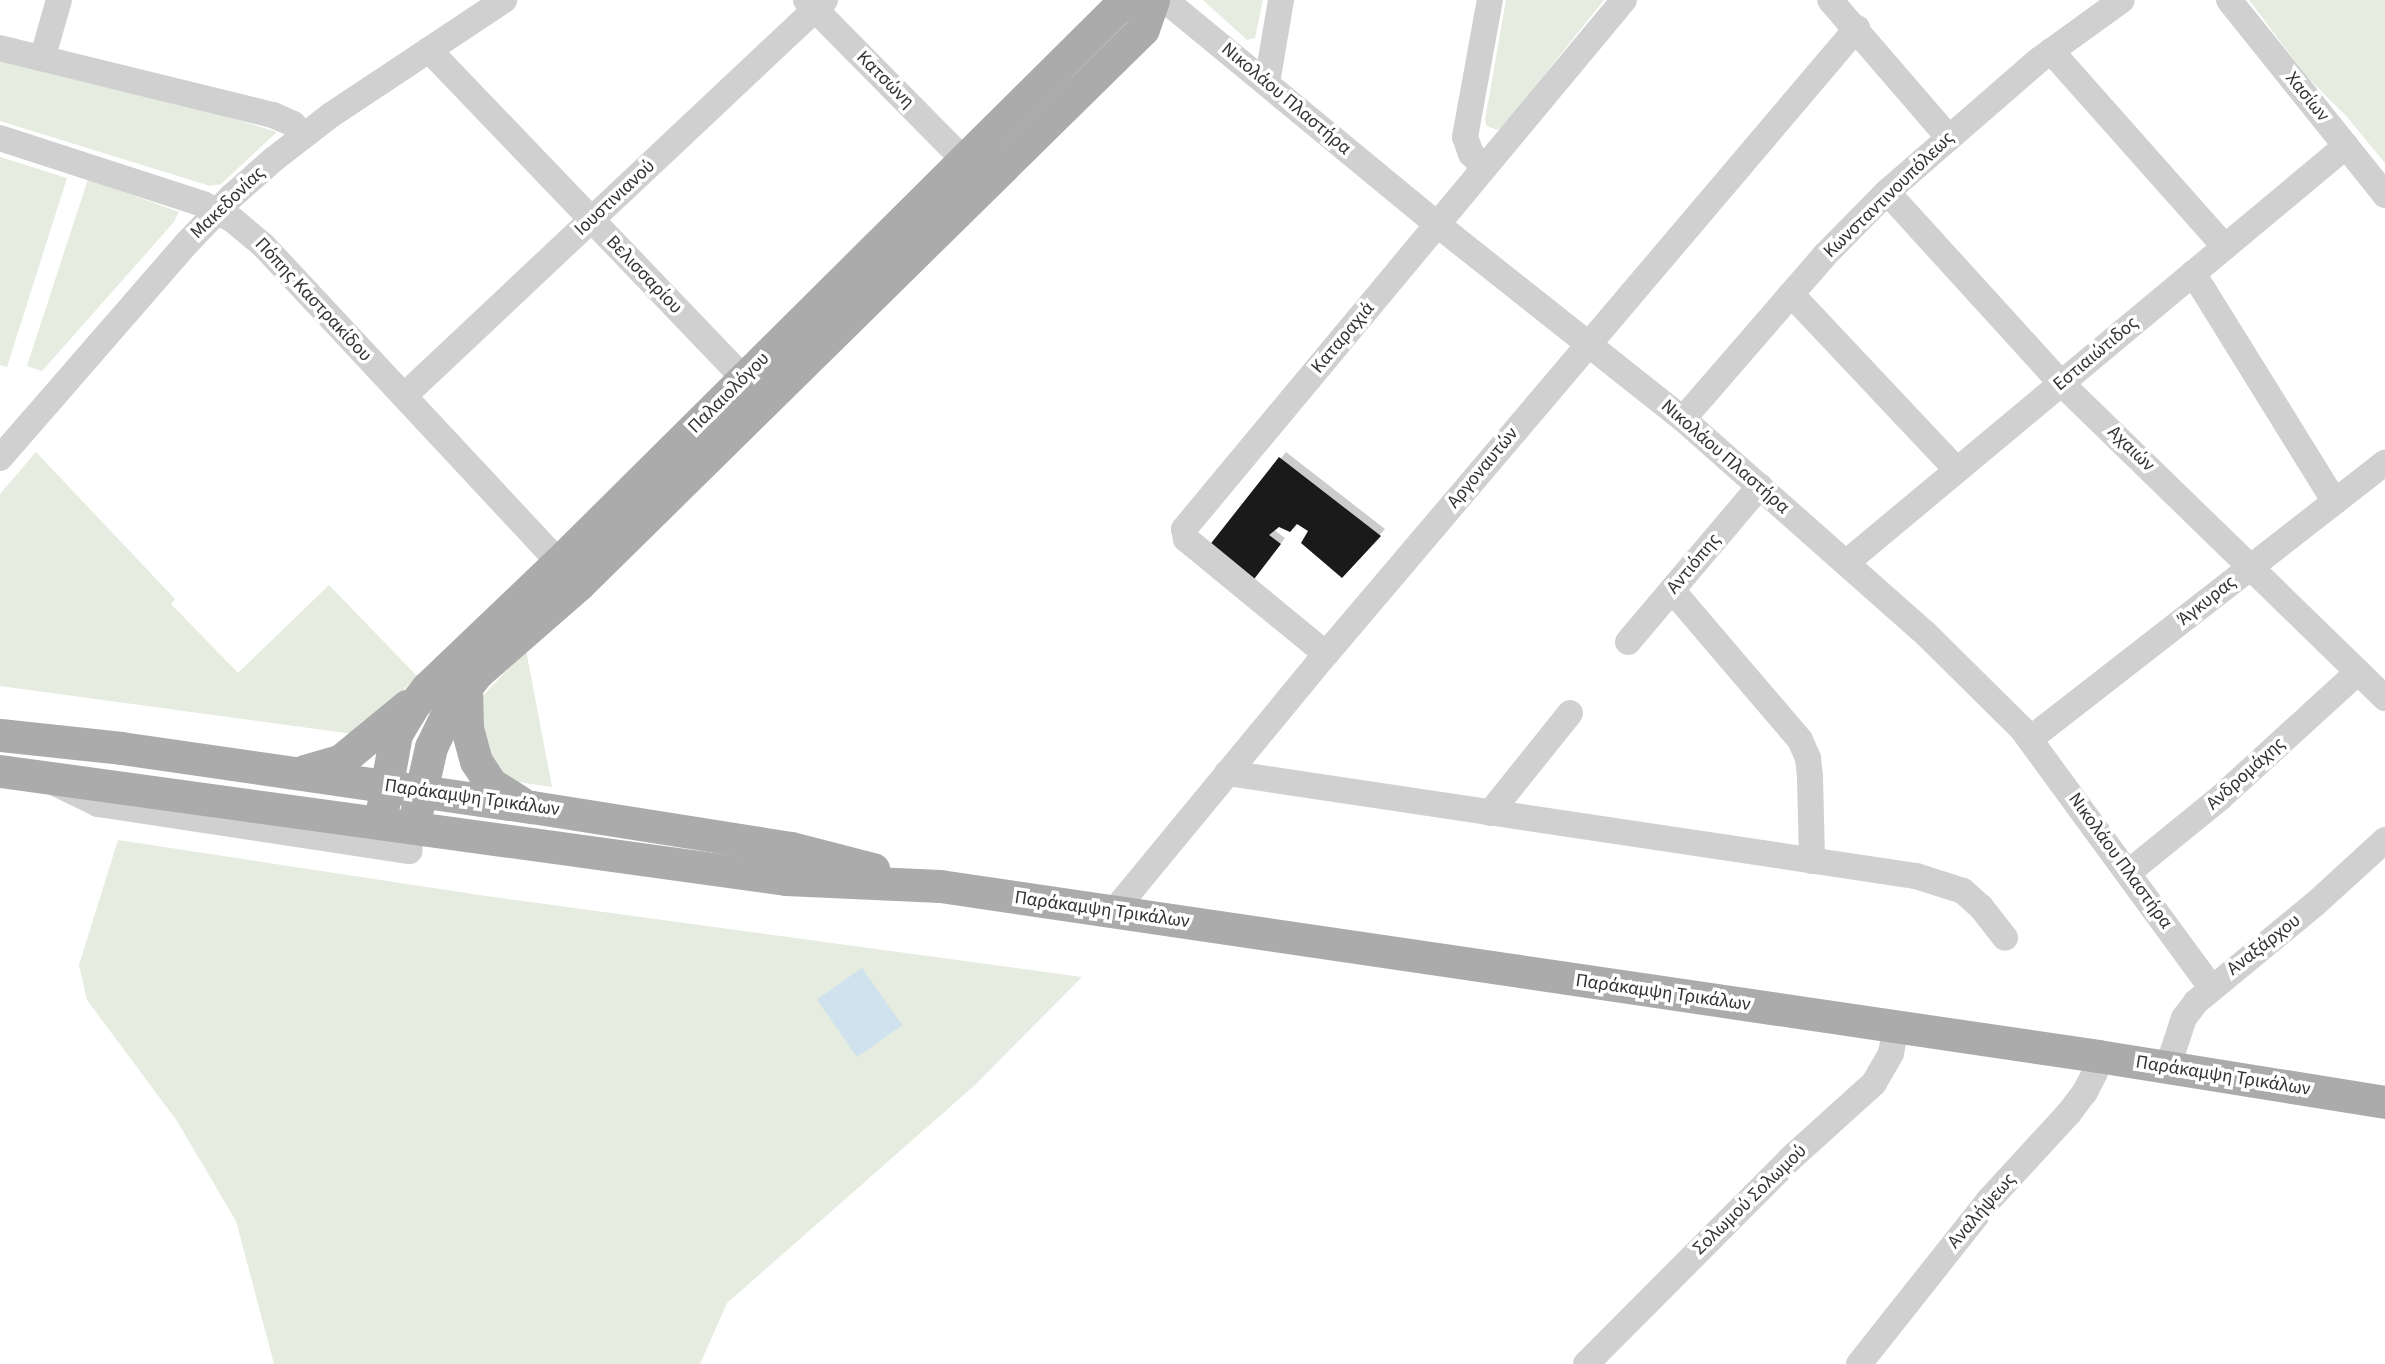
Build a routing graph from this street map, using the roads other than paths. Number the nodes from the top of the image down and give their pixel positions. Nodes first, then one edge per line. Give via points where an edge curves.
1 (59, 0) edge
2 (503, 0) edge
3 (1136, 0) edge
4 (1153, 0) edge
5 (1166, 0) edge
6 (1282, 0) edge
7 (1490, 0) edge
8 (1624, 0) edge
9 (1830, 0) edge
10 (2122, 0) edge
11 (2229, 0) edge
12 (815, 3) edge
13 (1857, 28) junction
14 (0, 48) edge
15 (429, 50) junction
16 (2051, 51) junction
17 (43, 57) junction
18 (1267, 83) junction
19 (303, 135) junction
20 (0, 138) edge
21 (1949, 138) junction
22 (2346, 146) junction
23 (964, 160) junction
24 (1485, 167) junction
25 (1887, 192) junction
26 (2385, 195) edge
27 (217, 210) junction
28 (592, 220) junction
29 (1438, 225) junction
30 (2225, 247) junction
31 (2193, 273) junction
32 (1791, 294) junction
33 (1588, 344) junction
34 (744, 379) junction
35 (2061, 383) junction
36 (404, 397) junction
37 (1684, 419) junction
38 (0, 458) edge
39 (2385, 463) edge
40 (1957, 470) junction
41 (1759, 486) junction
42 (2335, 502) junction
43 (1847, 562) junction
44 (2250, 568) junction
45 (569, 573) junction
46 (1672, 590) junction
47 (1628, 642) dead end
48 (1326, 654) junction
49 (2358, 672) junction
50 (466, 686) junction
51 (427, 688) junction
52 (2385, 698) edge
53 (1570, 713) dead end
54 (0, 734) edge
55 (2030, 739) junction
56 (0, 771) edge
57 (295, 773) junction
58 (1227, 773) junction
59 (385, 785) junction
60 (420, 790) junction
61 (532, 807) junction
62 (1490, 813) junction
63 (413, 827) junction
64 (378, 834) junction
65 (2385, 840) edge
66 (1812, 861) junction
67 (2129, 872) junction
68 (940, 886) junction
69 (1114, 911) junction
70 (2005, 938) dead end
71 (2211, 987) junction
72 (1896, 1027) junction
73 (2098, 1056) junction
74 (2168, 1066) junction
75 (2385, 1102) edge
76 (1586, 1364) edge
77 (1859, 1364) edge

1 - 17 street
2 - 15 street, Μακεδονίας
3 - 23 main road, Παλαιολόγου via 1118,7
4 - 45 main road, Παλαιολόγου via 1143,29
5 - 18 street, Νικολάου Πλαστήρα
6 - 18 street
7 - 24 street via 1465,137 1471,154
8 - 24 street, Καταραχιά
9 - 13 street
10 - 16 street, Κωνσταντινουπόλεως
11 - 22 street, Χασίων
12 - 23 street, Κατσώνη
12 - 28 street, Ιουστινιανού
13 - 21 street
13 - 33 street, Αργοναυτών
14 - 17 street
15 - 19 street, Μακεδονίας
15 - 28 street, Βελισσαρίου
16 - 21 street, Κωνσταντινουπόλεως
16 - 30 street
17 - 19 street via 273,115 293,124
18 - 29 street, Νικολάου Πλαστήρα
19 - 27 street, Μακεδονίας
20 - 27 street, Πόπης Καστρακίδου
21 - 25 street, Κωνσταντινουπόλεως
22 - 26 street, Χασίων
22 - 30 street, Εστιαιώτιδος
23 - 34 main road, Παλαιολόγου
24 - 29 street, Καταραχιά
25 - 32 street, Κωνσταντινουπόλεως
25 - 35 street, Αχαιών
27 - 36 street, Πόπης Καστρακίδου via 263,245
27 - 38 street, Μακεδονίας
28 - 34 street, Βελισσαρίου
28 - 36 street, Ιουστινιανού
29 - 33 street, Νικολάου Πλαστήρα
29 - 48 street, Καταραχιά via 1184,529 1186,539
30 - 31 street, Εστιαιώτιδος
31 - 35 street, Εστιαιώτιδος
31 - 42 street
32 - 37 street, Κωνσταντινουπόλεως
32 - 40 street
33 - 37 street, Νικολάου Πλαστήρα
33 - 48 street, Αργοναυτών
34 - 45 main road, Παλαιολόγου
35 - 40 street, Εστιαιώτιδος
35 - 44 street, Αχαιών
36 - 45 street, Πόπης Καστρακίδου
37 - 41 street, Νικολάου Πλαστήρα
39 - 42 street, Άγκυρας
40 - 43 street, Εστιαιώτιδος
41 - 43 street, Νικολάου Πλαστήρα
41 - 46 street, Αντιόπης
42 - 44 street, Άγκυρας
43 - 55 street, Νικολάου Πλαστήρα
44 - 49 street, Αχαιών
44 - 55 street, Άγκυρας
45 - 50 main road, Παλαιολόγου
45 - 51 main road, Παλαιολόγου
46 - 47 street, Αντιόπης
46 - 66 street via 1800,740 1809,767
48 - 58 street, Αργοναυτών
49 - 52 street, Αχαιών
49 - 67 street, Ανδρομάχης via 2220,798
50 - 60 main road, Παλαιολόγου via 431,747
50 - 61 main road via 467,728 480,767 496,789
51 - 57 main road via 340,761
51 - 59 main road, Παλαιολόγου via 397,734
53 - 62 street
54 - 57 main road, Παράκαμψη Τρικάλων
55 - 67 street, Νικολάου Πλαστήρα
56 - 64 main road, Παράκαμψη Τρικάλων
57 - 59 main road, Παράκαμψη Τρικάλων
58 - 62 street
58 - 69 street, Αργοναυτών
59 - 60 main road, Παράκαμψη Τρικάλων
59 - 64 main road, Παλαιολόγου
60 - 61 main road, Παράκαμψη Τρικάλων
60 - 63 main road, Παλαιολόγου
61 - 68 main road, Παράκαμψη Τρικάλων via 791,848
62 - 66 street
63 - 64 main road, Παράκαμψη Τρικάλων
63 - 68 main road, Παράκαμψη Τρικάλων via 786,879
65 - 71 street, Αναξάρχου via 2315,904
66 - 70 street via 1916,876 1957,888 1981,907
67 - 71 street, Νικολάου Πλαστήρα
68 - 69 main road, Παράκαμψη Τρικάλων
69 - 72 main road, Παράκαμψη Τρικάλων
71 - 74 street, Αναξάρχου via 2184,1018
72 - 73 main road, Παράκαμψη Τρικάλων
72 - 76 street, Σολωμού Σολωμού via 1891,1053 1874,1083 1790,1159
73 - 74 main road, Παράκαμψη Τρικάλων
73 - 77 street, Αναλήψεως via 2085,1092 2069,1113 1974,1217
74 - 75 main road, Παράκαμψη Τρικάλων

